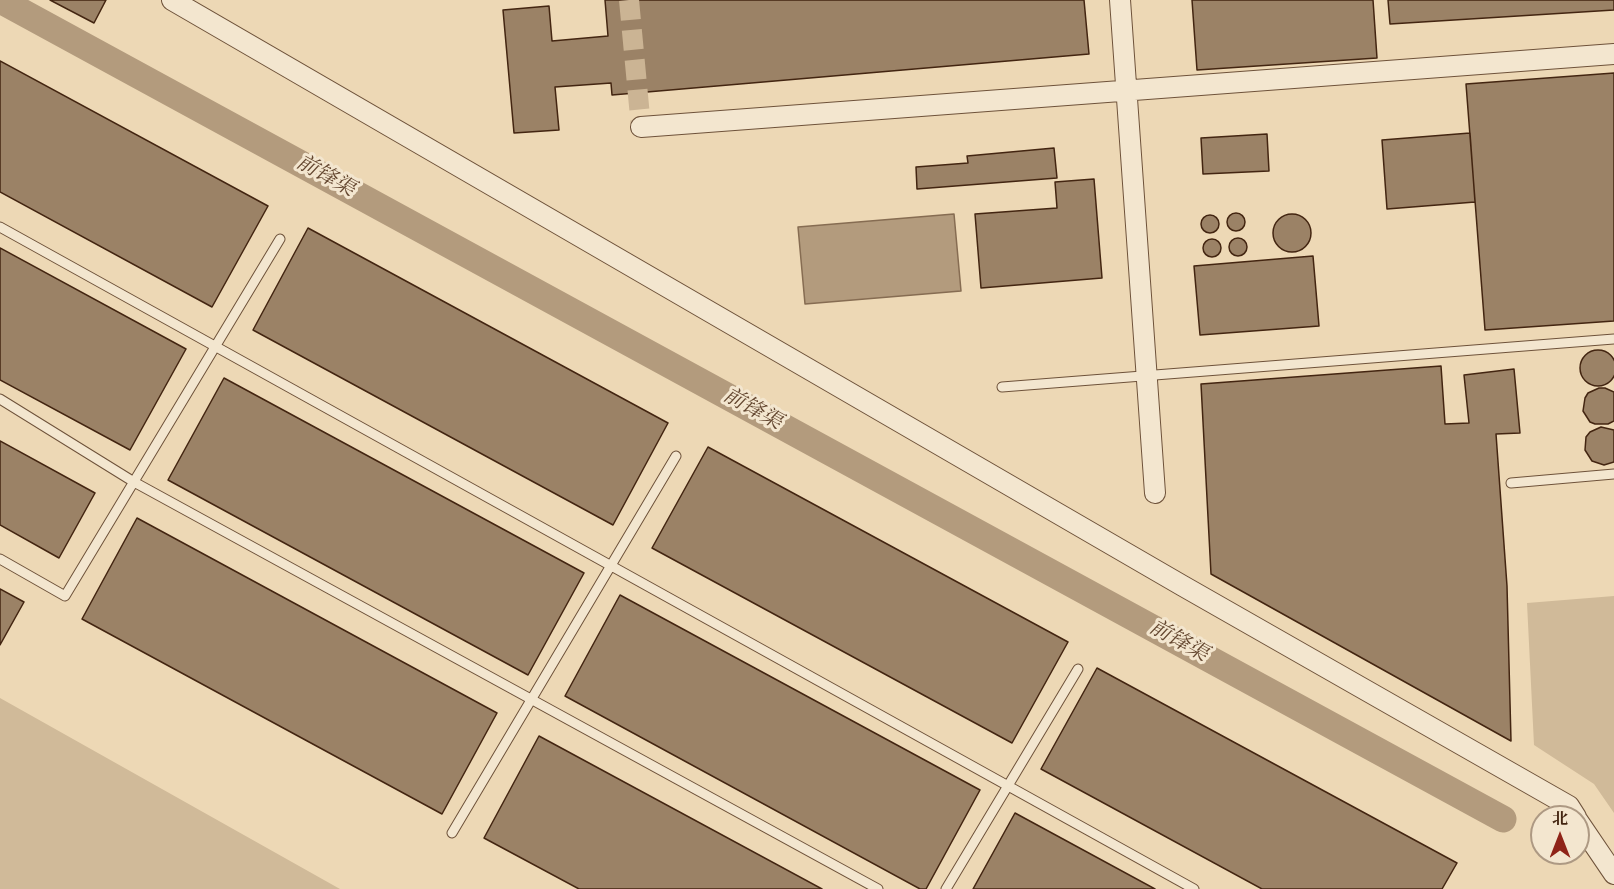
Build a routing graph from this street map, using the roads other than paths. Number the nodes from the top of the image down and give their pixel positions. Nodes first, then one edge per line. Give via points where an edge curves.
1 (172, 0) edge
2 (1120, 0) edge
3 (1614, 54) edge
4 (1126, 91) junction
5 (641, 127) dead end
6 (0, 227) edge
7 (280, 239) dead end
8 (1614, 339) edge
9 (216, 346) junction
10 (1146, 375) junction
11 (1002, 387) dead end
12 (0, 399) edge
13 (676, 456) dead end
14 (1614, 474) edge
15 (134, 482) junction
16 (1511, 483) dead end
17 (1155, 493) dead end
18 (0, 559) edge
19 (610, 565) junction
20 (1078, 669) dead end
21 (531, 699) junction
22 (1008, 786) junction
23 (1567, 805) edge
24 (452, 833) dead end
25 (1590, 838) edge
26 (1614, 874) edge
27 (878, 889) edge
28 (946, 889) edge
29 (1194, 889) edge

1 - 23 street
2 - 4 street
3 - 4 street
4 - 5 street
4 - 10 street
6 - 9 lane
7 - 9 lane
8 - 10 lane
9 - 15 lane
9 - 19 lane
10 - 11 lane
10 - 17 street
12 - 15 lane
13 - 19 lane
14 - 16 lane
15 - 18 lane via 65,596
15 - 21 lane
19 - 21 lane
19 - 22 lane
20 - 22 lane
21 - 24 lane
21 - 27 lane
22 - 28 lane
22 - 29 lane
25 - 26 street

